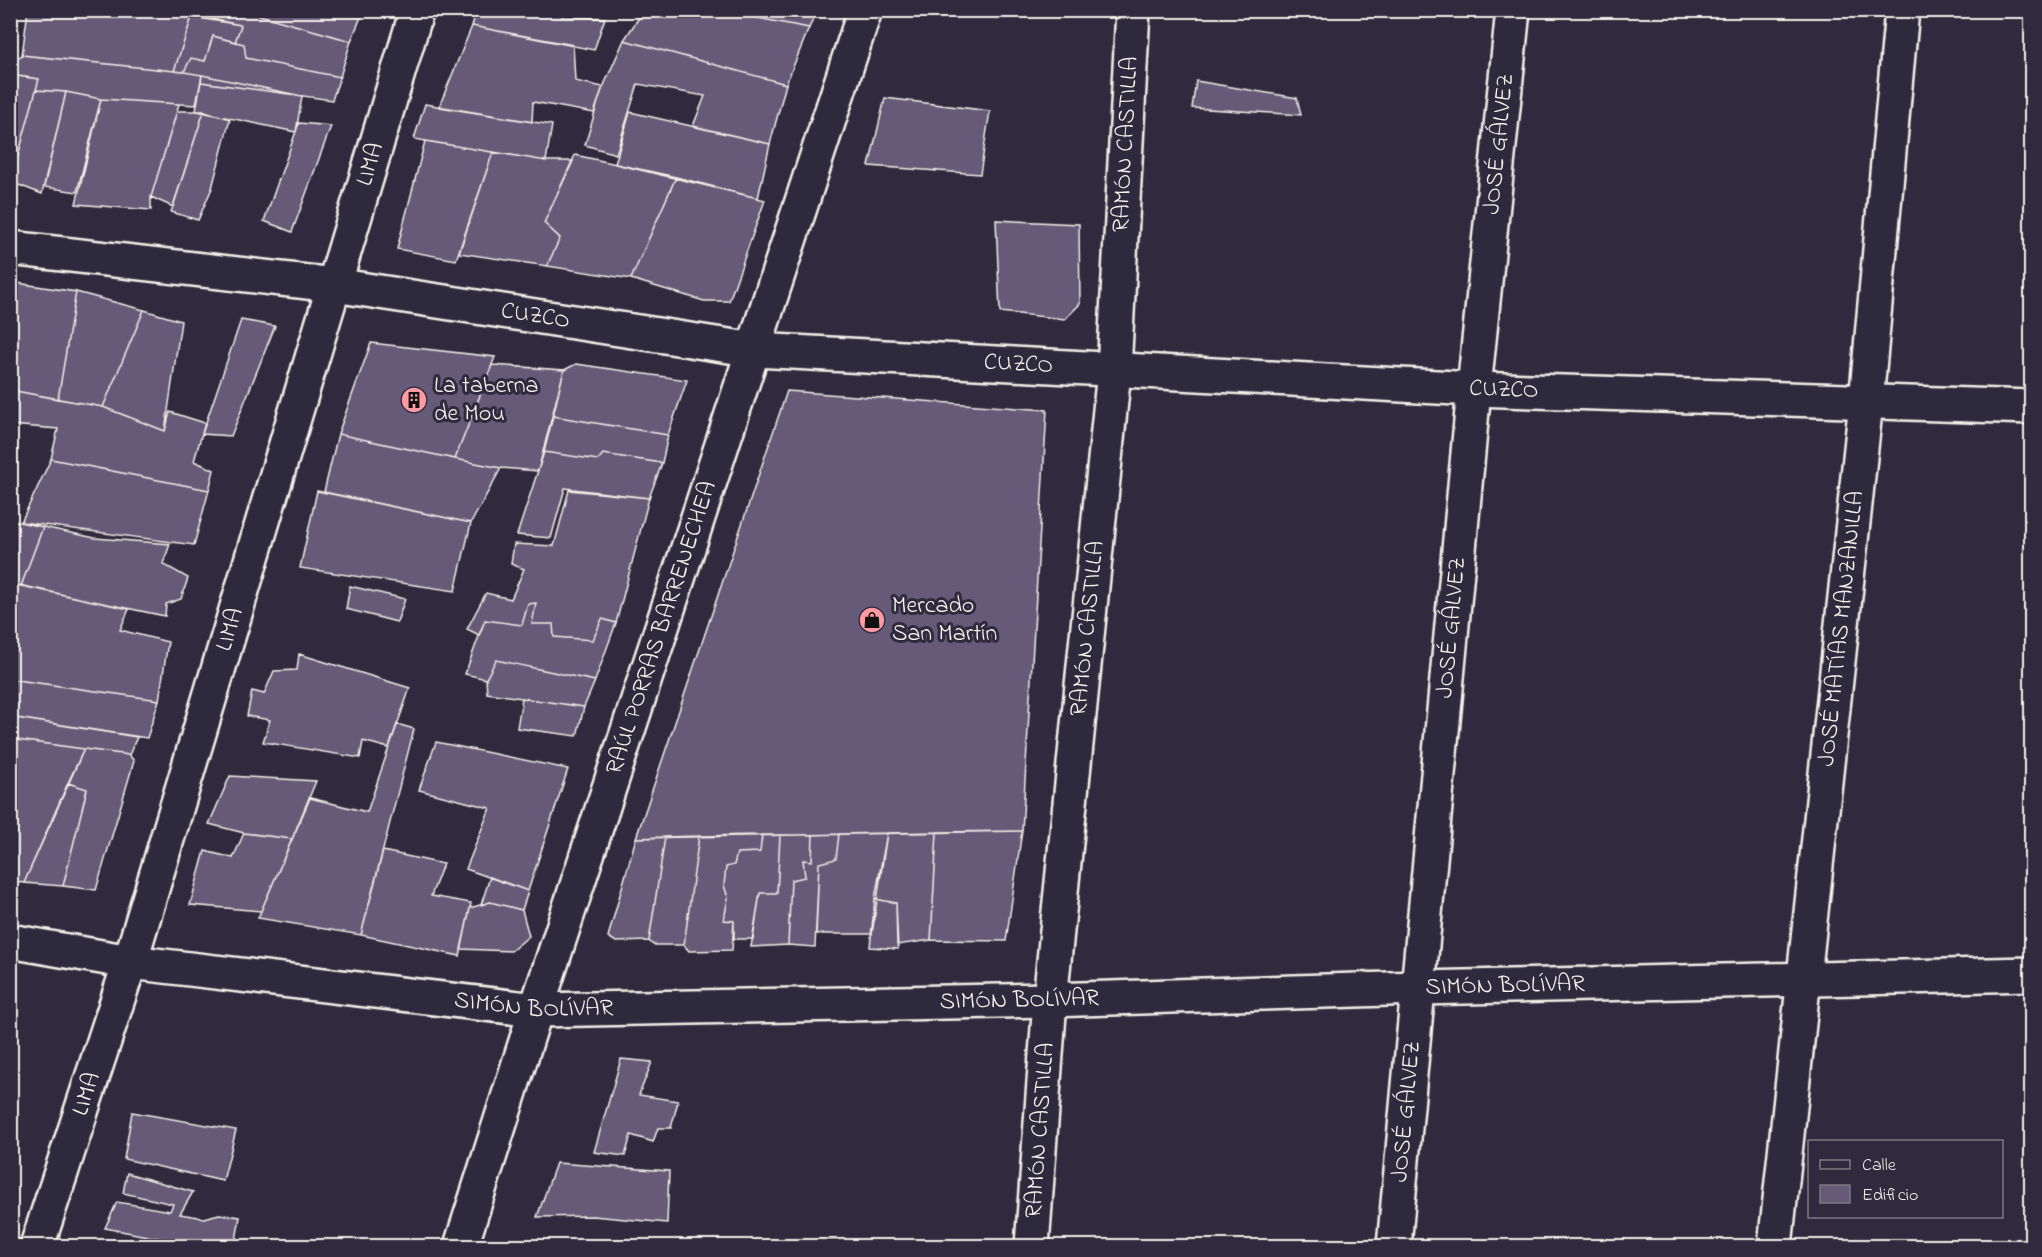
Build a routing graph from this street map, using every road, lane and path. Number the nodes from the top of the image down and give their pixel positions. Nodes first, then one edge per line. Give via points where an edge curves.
1 (417, 10) edge
2 (865, 10) edge
3 (1133, 10) edge
4 (1513, 10) edge
5 (1902, 10) edge
6 (10, 248) edge
7 (334, 285) junction
8 (755, 350) junction
9 (1114, 371) junction
10 (1474, 389) junction
11 (1866, 402) junction
12 (2031, 407) edge
13 (10, 941) edge
14 (130, 962) junction
15 (2031, 974) edge
16 (1805, 979) junction
17 (1419, 988) junction
18 (1050, 1000) junction
19 (536, 1010) junction
20 (37, 1246) edge
21 (461, 1246) edge
22 (1032, 1246) edge
23 (1394, 1246) edge
24 (1775, 1246) edge

1 - 7 street, LIMA
2 - 8 street, RAÚL PORRAS BARRENECHEA
3 - 9 street, RAMÓN CASTILLA
4 - 10 street, JOSÉ GÁLVEZ
5 - 11 street, JOSÉ MATÍAS MANZANILLA
6 - 7 street, CUZCO
7 - 8 street, CUZCO
7 - 14 street, LIMA
8 - 9 street, CUZCO
8 - 19 street, RAÚL PORRAS BARRENECHEA
9 - 10 street, CUZCO
9 - 18 street, RAMÓN CASTILLA
10 - 11 street, CUZCO
10 - 17 street, JOSÉ GÁLVEZ
11 - 12 street, CUZCO
11 - 16 street, JOSÉ MATÍAS MANZANILLA
13 - 14 street, SIMÓN BOLÍVAR
14 - 19 street, SIMÓN BOLÍVAR
14 - 20 street, LIMA
15 - 16 street, SIMÓN BOLÍVAR
16 - 17 street, SIMÓN BOLÍVAR
16 - 24 street, JOSÉ MATÍAS MANZANILLA
17 - 18 street, SIMÓN BOLÍVAR
17 - 23 street, JOSÉ GÁLVEZ
18 - 19 street, SIMÓN BOLÍVAR
18 - 22 street, RAMÓN CASTILLA
19 - 21 street, RAÚL PORRAS BARRENECHEA

